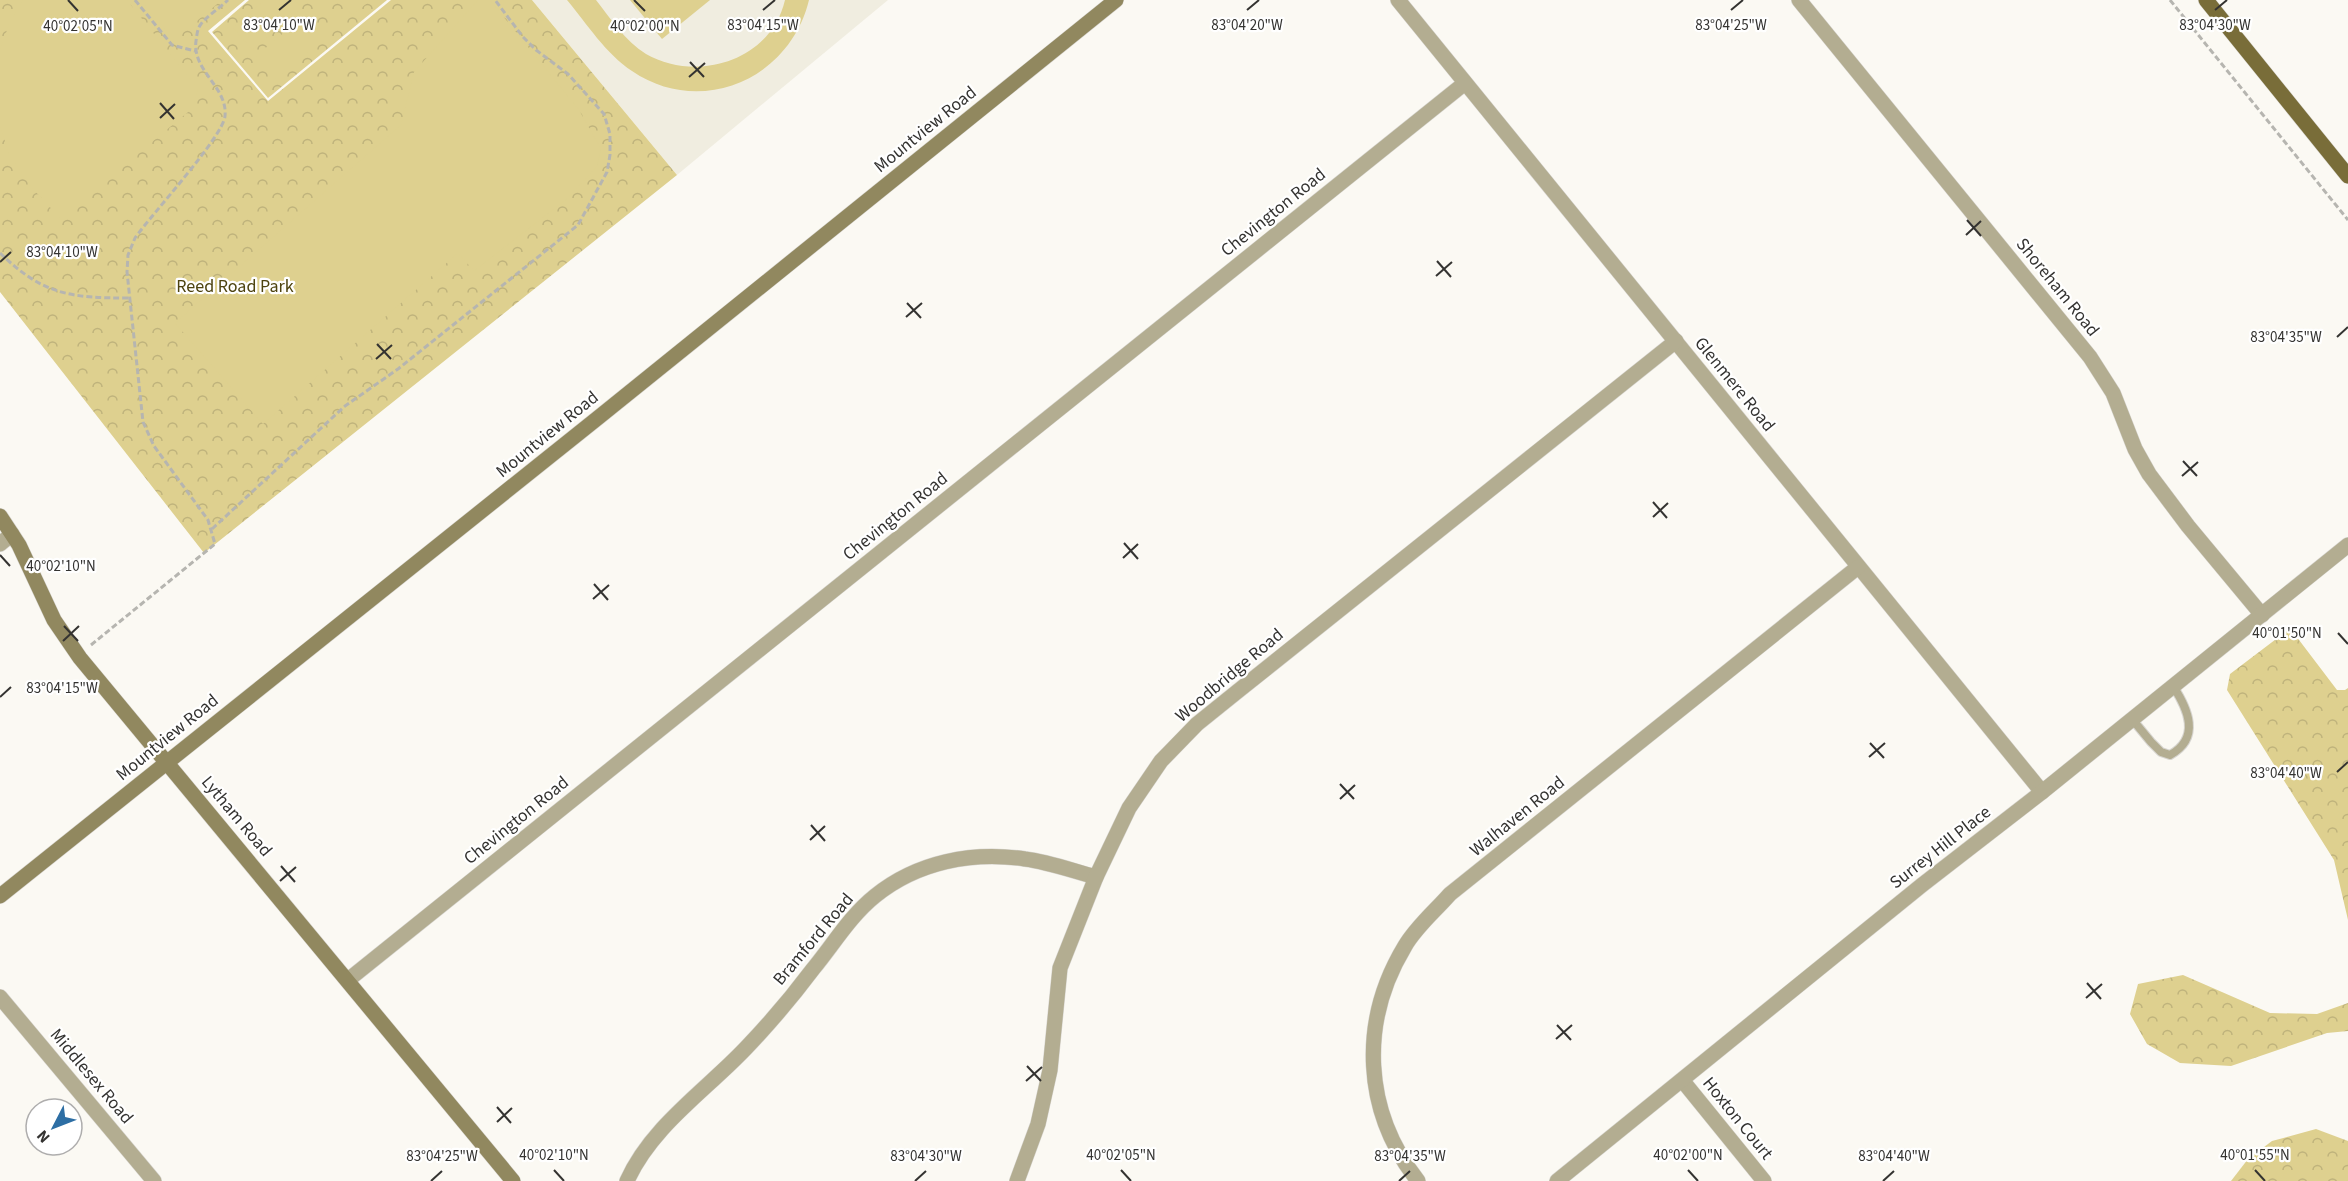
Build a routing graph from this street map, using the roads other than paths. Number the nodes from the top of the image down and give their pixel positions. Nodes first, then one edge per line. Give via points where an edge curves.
1 (1116, 0) edge
2 (1398, 0) edge
3 (1799, 0) edge
4 (2206, 0) edge
5 (1465, 83) junction
6 (2348, 176) edge
7 (1676, 341) junction
8 (0, 516) edge
9 (12, 534) junction
10 (0, 544) edge
11 (2348, 545) edge
12 (1858, 567) junction
13 (2262, 615) junction
14 (2173, 686) junction
15 (2132, 719) junction
16 (166, 762) junction
17 (2042, 792) junction
18 (1096, 877) junction
19 (0, 896) edge
20 (348, 980) junction
21 (0, 997) edge
22 (1682, 1080) junction
23 (154, 1181) edge
24 (513, 1181) edge
25 (627, 1181) edge
26 (1017, 1181) edge
27 (1418, 1181) edge
28 (1557, 1181) edge
29 (1764, 1181) edge

1 - 16 street, Mountview Road
2 - 5 street, Glenmere Road
3 - 13 street, Shoreham Road via 2090,357 2113,393 2149,474
4 - 6 main road
5 - 7 street, Glenmere Road
5 - 20 street, Chevington Road
7 - 12 street, Glenmere Road
7 - 18 street, Woodbridge Road via 1197,724 1161,761 1129,808
8 - 9 street, Lytham Road
9 - 10 street
9 - 16 street, Lytham Road via 54,620 80,658
11 - 13 street, Surrey Hill Place
12 - 17 street, Glenmere Road
12 - 27 street, Walhaven Road via 1450,894 1406,944 1386,982 1377,1015 1374,1075 1389,1136
13 - 14 street, Surrey Hill Place
14 - 15 street, Surrey Hill Place
14 - 15 lane via 2183,702 2190,727 2179,750 2170,755 2161,752
15 - 17 street, Surrey Hill Place
16 - 19 street, Mountview Road
16 - 20 street, Lytham Road
17 - 22 street, Surrey Hill Place
18 - 25 street, Bramford Road via 1027,859 970,857 941,862 893,883 847,925 747,1047 666,1124
18 - 26 street, Woodbridge Road via 1060,968 1050,1070 1038,1124
20 - 24 street, Lytham Road
21 - 23 street, Middlesex Road
22 - 28 street, Surrey Hill Place
22 - 29 street, Hoxton Court

